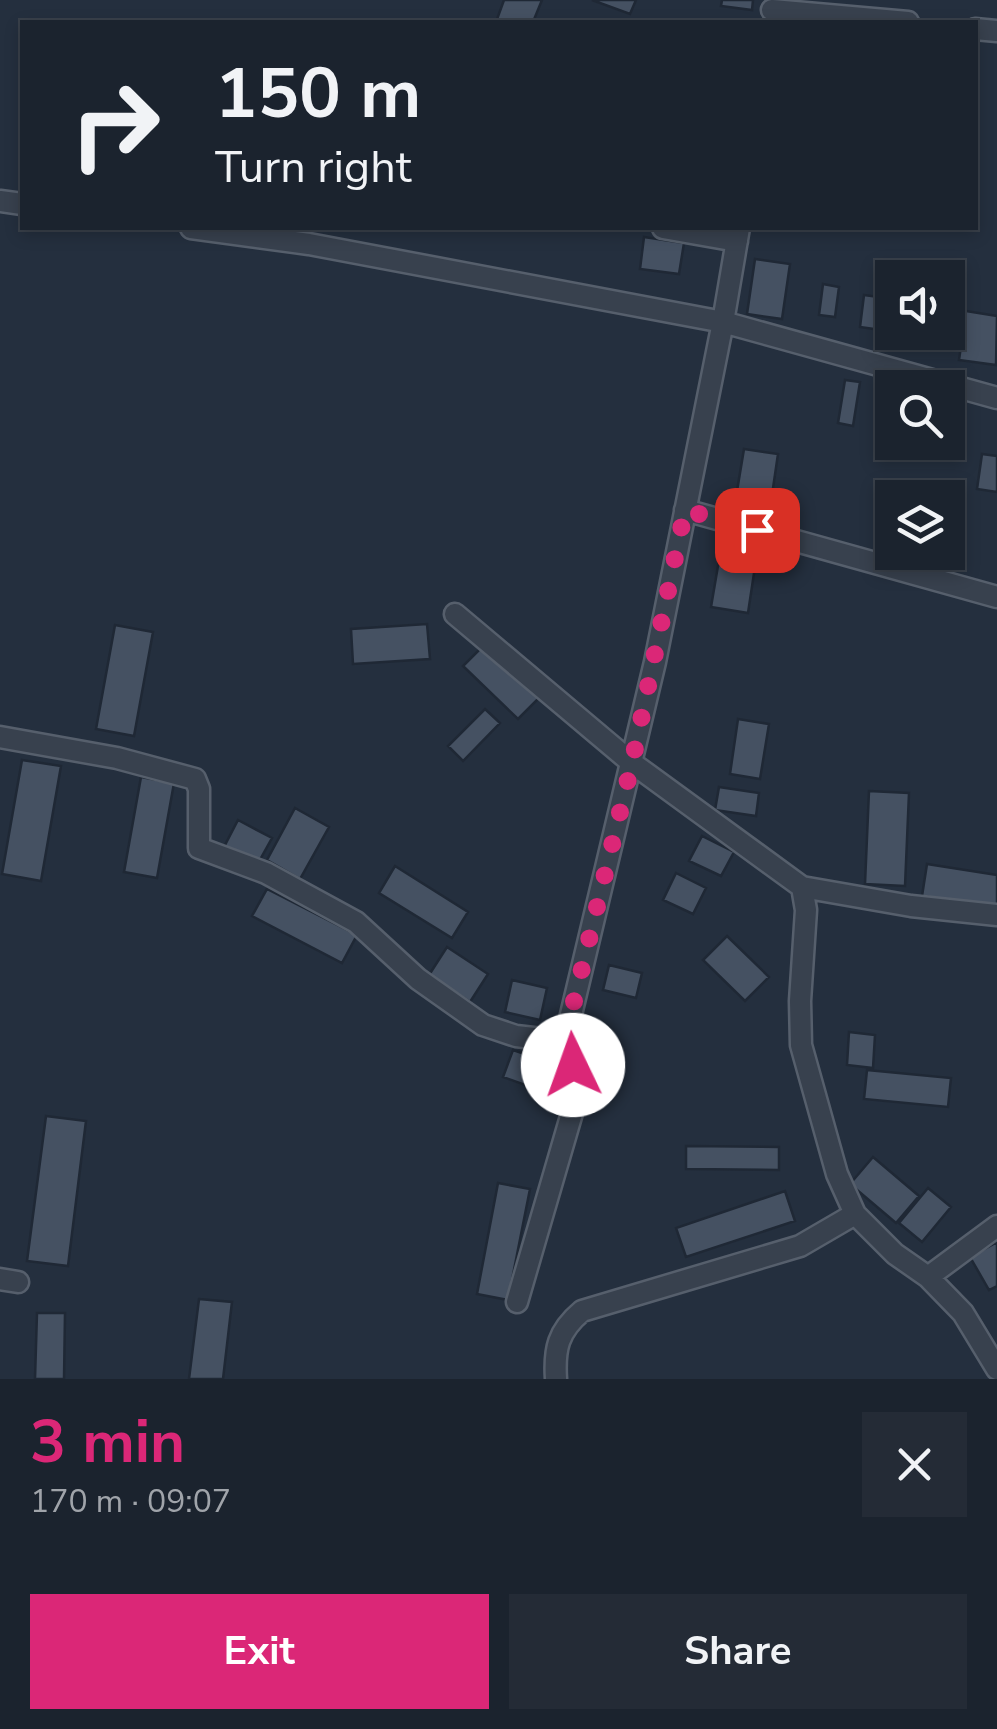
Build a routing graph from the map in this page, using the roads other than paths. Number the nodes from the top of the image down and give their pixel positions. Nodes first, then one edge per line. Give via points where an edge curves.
1 (771, 11) edge
2 (883, 20) edge
3 (206, 230) edge
4 (689, 230) edge
5 (738, 234) edge
6 (723, 322) junction
7 (997, 398) edge
8 (685, 510) junction
9 (997, 596) edge
10 (455, 614) dead end
11 (0, 736) edge
12 (632, 763) junction
13 (802, 887) junction
14 (997, 915) edge
15 (568, 1042) junction
16 (855, 1214) junction
17 (997, 1226) edge
18 (928, 1277) junction
19 (517, 1302) dead end
20 (997, 1369) edge
21 (556, 1379) edge

1 - 2 street
3 - 6 street
4 - 5 street
5 - 6 street
6 - 7 street
6 - 8 street
8 - 9 street
8 - 12 street
10 - 12 street
11 - 15 street via 195,780 198,848 266,873 356,922 483,1025
12 - 13 street
12 - 15 street
13 - 14 street
13 - 16 street via 801,1044 837,1174
15 - 19 street via 572,1112
16 - 18 street
16 - 21 street via 800,1246 582,1311 558,1338
17 - 18 street
18 - 20 street via 963,1313

